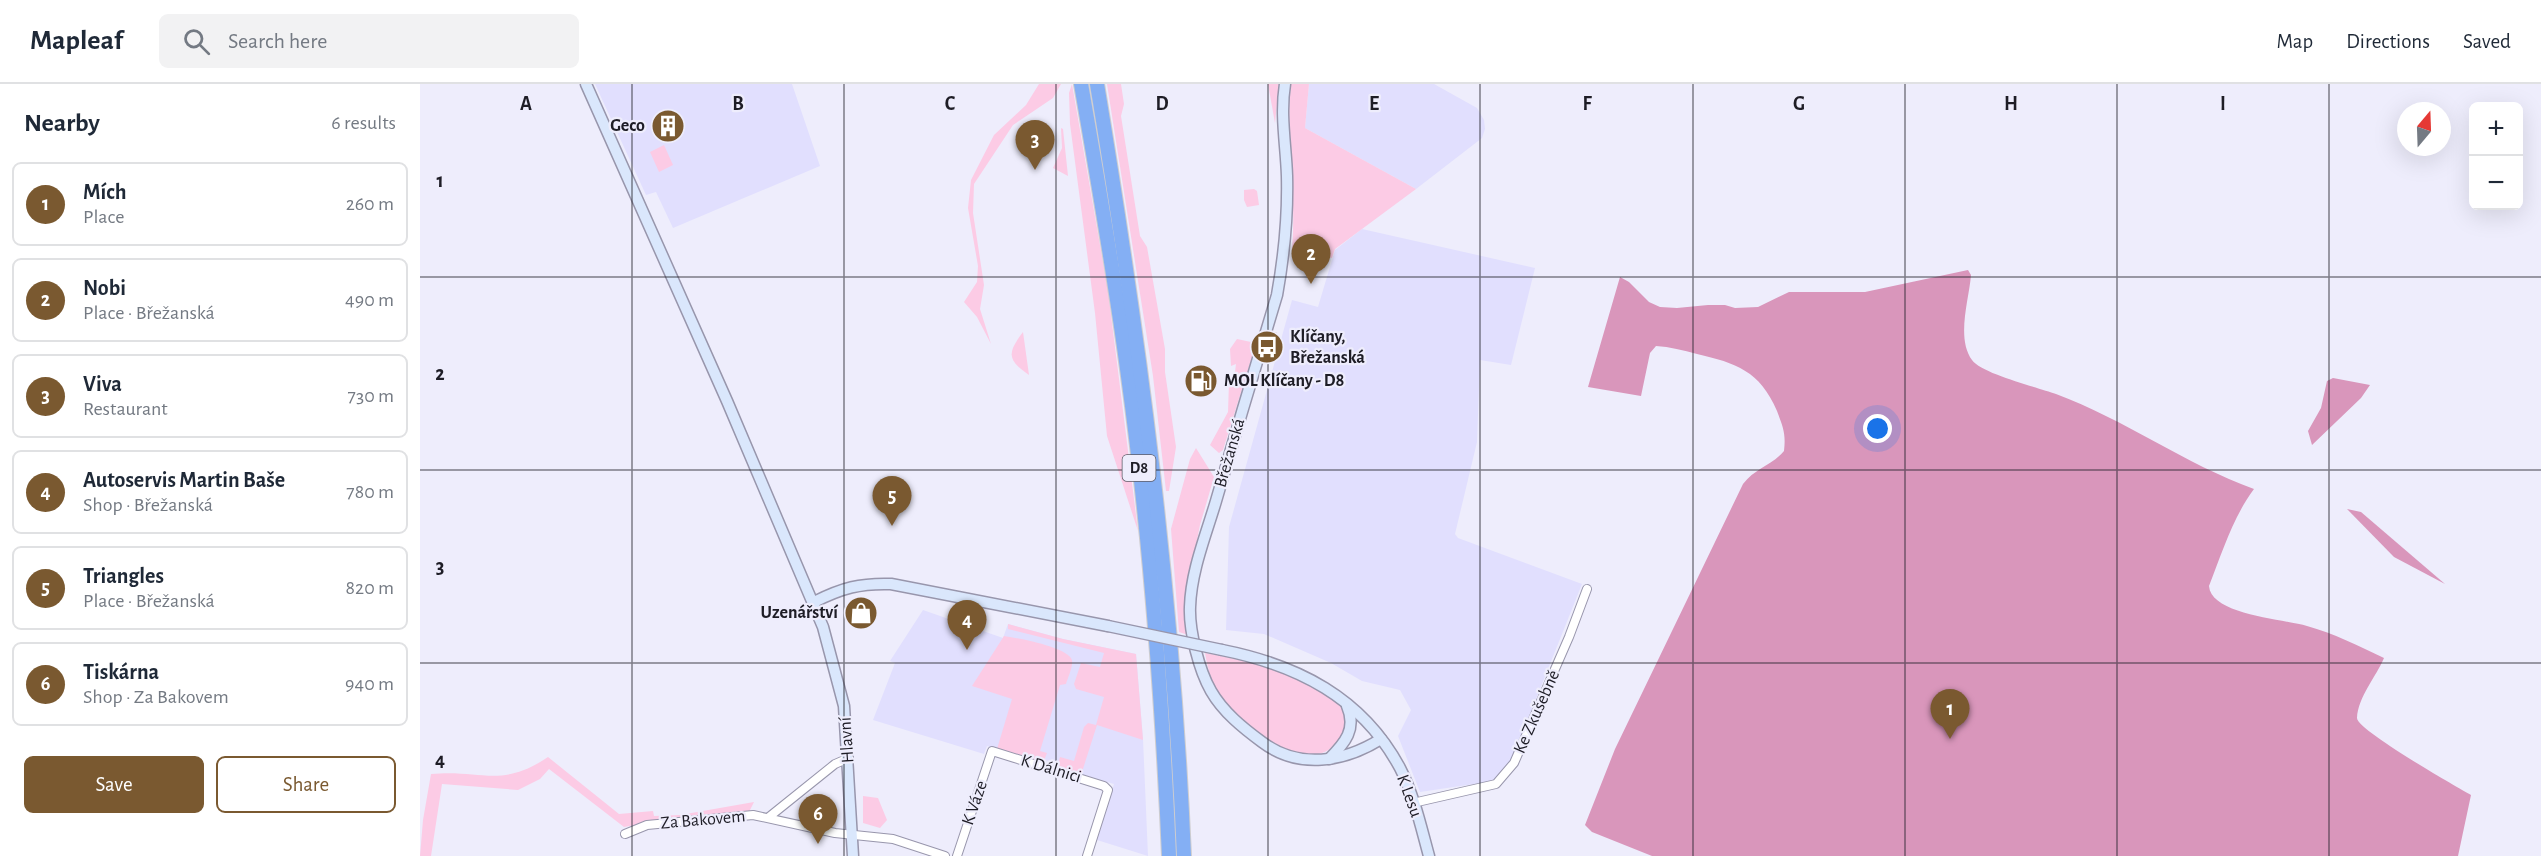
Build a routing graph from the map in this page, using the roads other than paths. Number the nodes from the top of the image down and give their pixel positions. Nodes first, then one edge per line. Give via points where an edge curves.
1 (586, 84) edge
2 (1081, 84) edge
3 (1096, 84) edge
4 (1285, 84) edge
5 (1587, 589) dead end
6 (814, 602) junction
7 (1346, 703) junction
8 (1381, 739) junction
9 (992, 751) joint
10 (849, 758) junction
11 (1327, 760) junction
12 (1413, 802) junction
13 (769, 817) junction
14 (624, 834) dead end
15 (853, 835) junction
16 (853, 856) edge
17 (945, 856) edge
18 (957, 856) edge
19 (1087, 856) edge
20 (1168, 856) edge
21 (1184, 856) edge
22 (1429, 856) edge

1 - 6 street, Hlavní
2 - 20 highway, D8 via 1128,376 1142,493 1159,684
3 - 21 highway, D8 via 1141,363 1156,490 1174,671
4 - 11 street, Břežanská via 1281,105 1287,177 1279,285 1198,559 1190,607 1198,655 1211,690 1233,719 1275,752 1298,759
5 - 12 street, Ke Zkušebně via 1514,763 1496,784
6 - 7 street, bridge via 841,589 891,584 1260,658 1312,679
6 - 10 street, Hlavní via 843,698
7 - 8 street
7 - 11 street via 1352,716 1351,730 1345,743
8 - 11 street, Břežanská via 1359,753
8 - 12 street, K Lesu via 1400,769
9 - 18 street, K Váze
9 - 19 street, K Dálnici via 1108,790
10 - 13 street via 835,764
10 - 15 street, Hlavní
12 - 22 street, K Lesu
13 - 14 street, Za Bakovem via 738,815 689,820 647,825
13 - 15 street, Za Bakovem
15 - 16 street, Hlavní
15 - 17 street, Za Bakovem via 893,839

